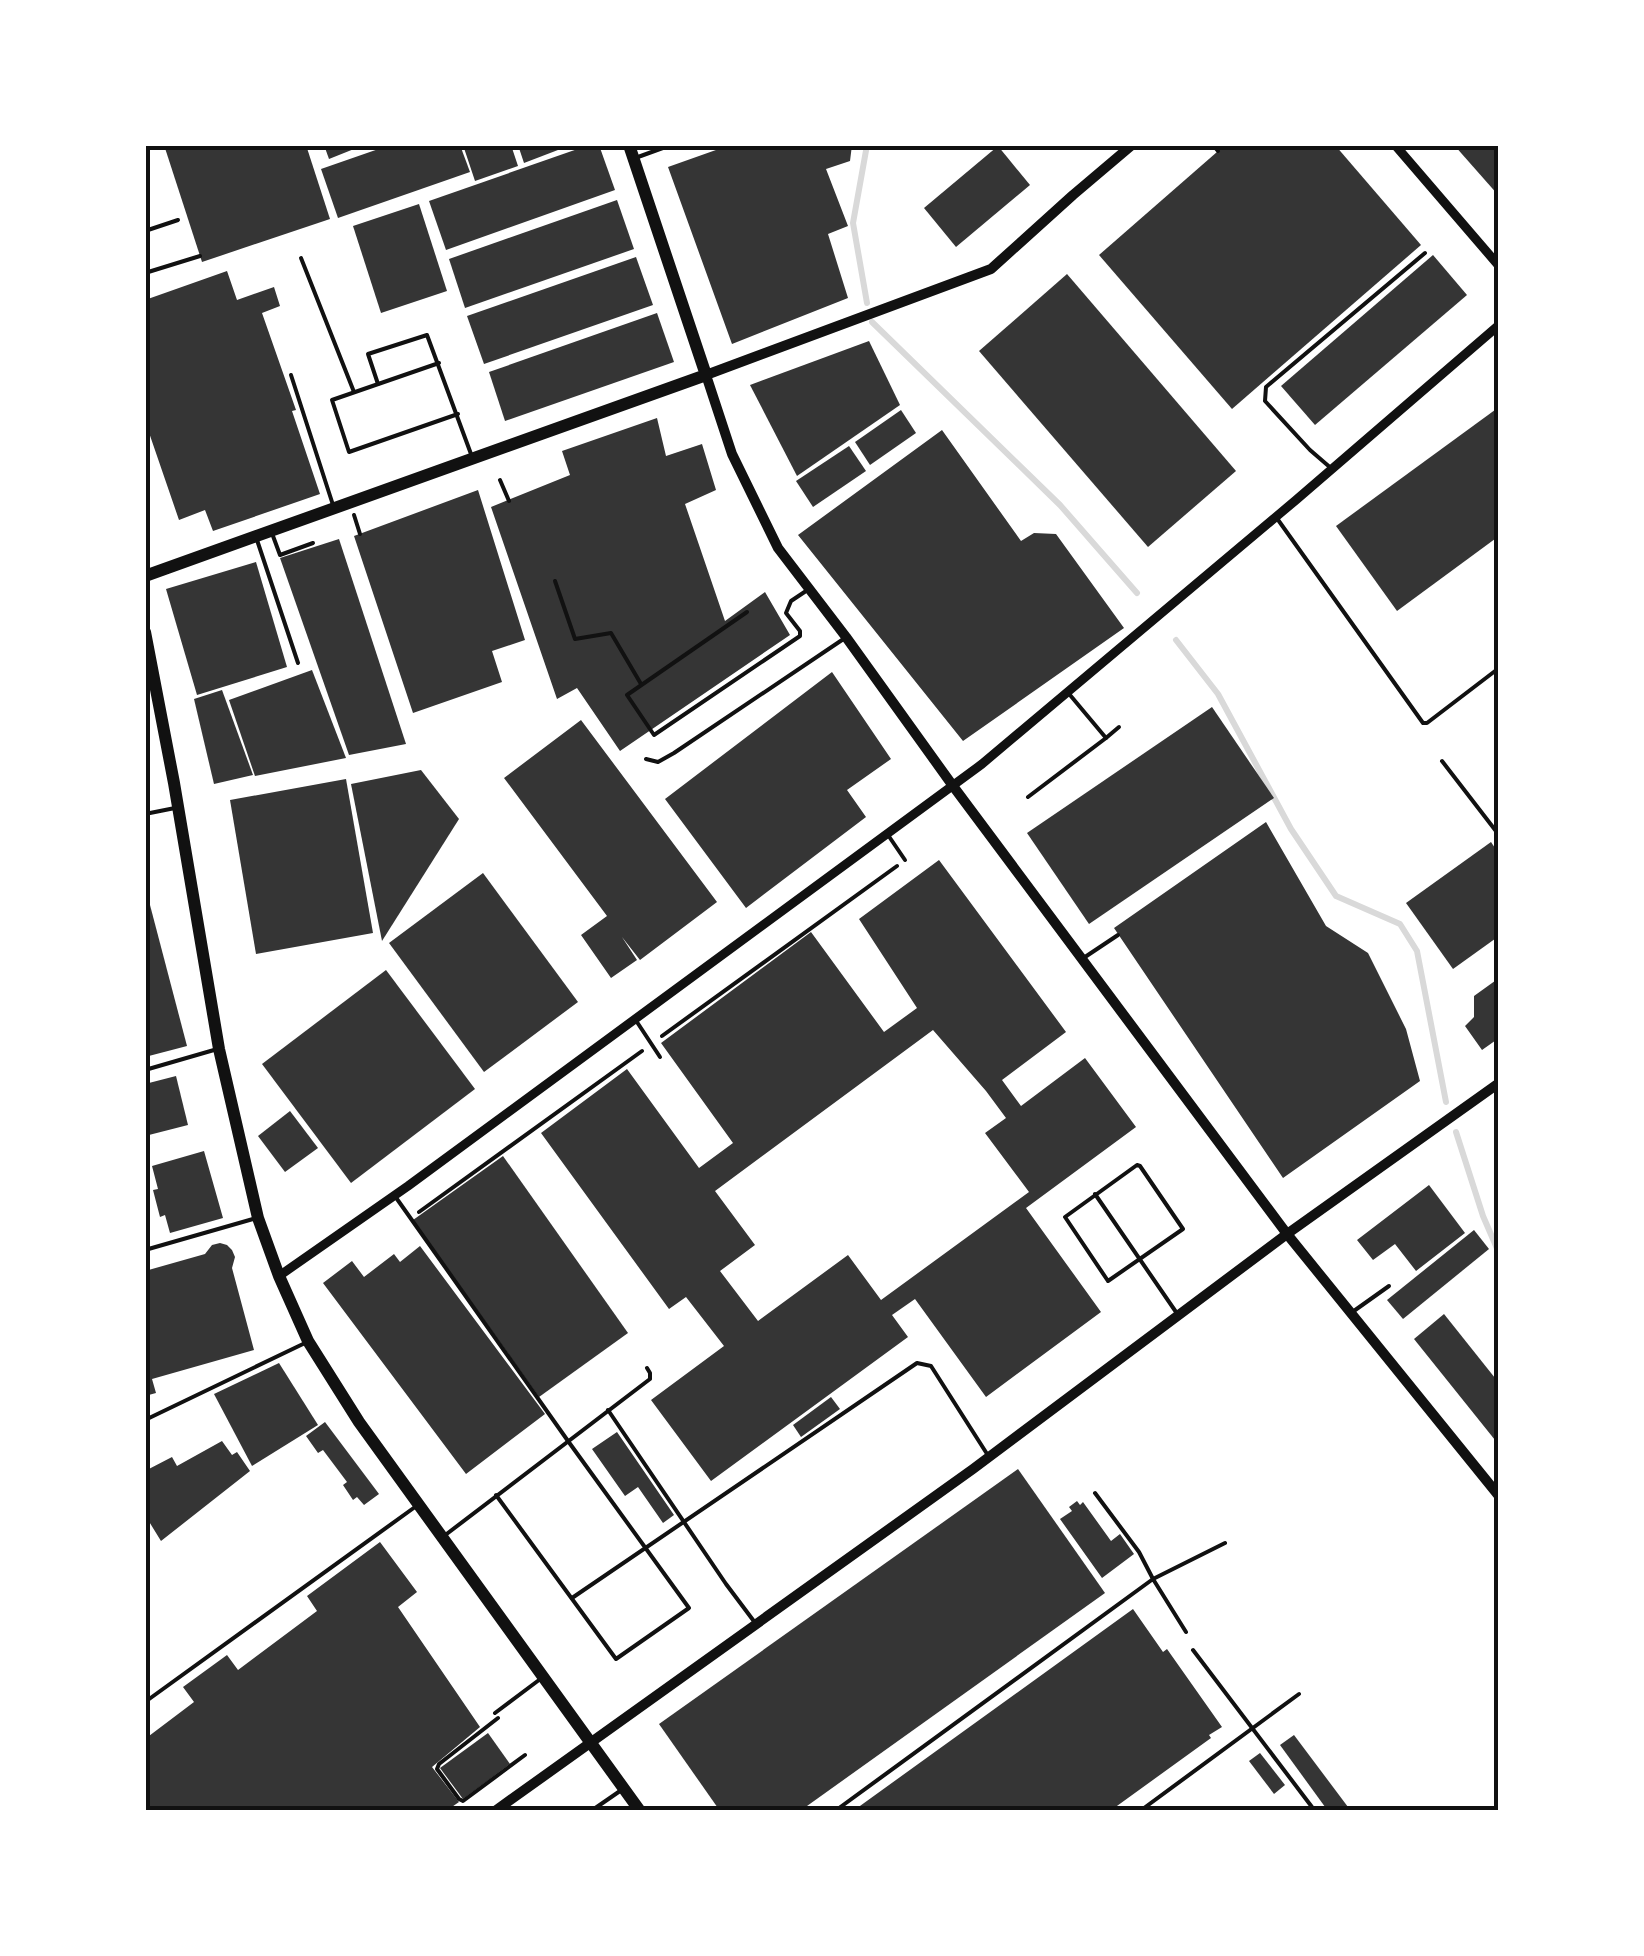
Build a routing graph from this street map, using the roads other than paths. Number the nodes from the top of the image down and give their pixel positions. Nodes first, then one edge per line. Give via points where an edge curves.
1 (671, 145) edge
2 (1132, 145) edge
3 (1213, 145) edge
4 (1394, 145) edge
5 (1218, 151) dead end
6 (632, 152) edge
7 (178, 220) dead end
8 (145, 231) edge
9 (1426, 254) dead end
10 (200, 256) dead end
11 (301, 258) dead end
12 (1499, 266) edge
13 (145, 273) edge
14 (1499, 325) edge
15 (439, 363) junction
16 (291, 375) dead end
17 (706, 375) junction
18 (378, 384) junction
19 (354, 392) junction
20 (458, 414) junction
21 (473, 459) junction
22 (1332, 469) junction
23 (500, 480) dead end
24 (509, 501) dead end
25 (334, 509) junction
26 (1276, 517) junction
27 (272, 532) junction
28 (256, 537) junction
29 (312, 542) dead end
30 (145, 576) edge
31 (554, 581) dead end
32 (810, 588) junction
33 (747, 612) dead end
34 (145, 632) edge
35 (846, 637) junction
36 (298, 663) dead end
37 (1499, 668) edge
38 (641, 684) junction
39 (1068, 691) junction
40 (1119, 727) dead end
41 (1106, 738) junction
42 (646, 760) dead end
43 (1442, 761) dead end
44 (953, 786) junction
45 (1028, 798) dead end
46 (178, 808) junction
47 (145, 814) edge
48 (888, 835) junction
49 (1499, 835) edge
50 (905, 860) road end
51 (1118, 934) dead end
52 (1082, 959) junction
53 (635, 1019) junction
54 (219, 1049) junction
55 (660, 1057) dead end
56 (145, 1070) edge
57 (1499, 1083) edge
58 (1095, 1194) junction
59 (395, 1196) junction
60 (258, 1218) junction
61 (1287, 1234) junction
62 (145, 1250) edge
63 (1141, 1259) junction
64 (279, 1276) junction
65 (1389, 1286) dead end
66 (1351, 1313) junction
67 (1178, 1316) junction
68 (308, 1341) junction
69 (647, 1368) dead end
70 (608, 1410) junction
71 (145, 1420) edge
72 (568, 1441) junction
73 (989, 1458) junction
74 (1095, 1492) dead end
75 (496, 1495) junction
76 (1499, 1496) edge
77 (418, 1504) junction
78 (684, 1521) junction
79 (442, 1538) junction
80 (1225, 1544) dead end
81 (647, 1548) junction
82 (1153, 1579) junction
83 (572, 1598) junction
84 (756, 1624) junction
85 (1186, 1632) dead end
86 (1193, 1650) dead end
87 (544, 1676) junction
88 (1299, 1694) dead end
89 (145, 1702) edge
90 (1252, 1728) junction
91 (592, 1742) junction
92 (525, 1755) dead end
93 (624, 1788) junction
94 (495, 1811) edge
95 (591, 1811) edge
96 (640, 1811) edge
97 (835, 1811) edge
98 (1140, 1811) edge
99 (1316, 1811) edge

1 - 6 lane
2 - 17 street via 991,269
3 - 5 lane
4 - 12 street
6 - 17 main road
7 - 8 lane
9 - 22 lane via 1266,387 1265,401
10 - 13 lane
11 - 19 lane
14 - 22 street
15 - 18 lane
15 - 18 lane via 427,334 368,354
15 - 20 lane
16 - 25 lane
17 - 21 main road
17 - 32 street via 732,454 770,532
18 - 19 lane
19 - 20 lane via 332,400 349,452
20 - 21 lane
21 - 25 main road
22 - 26 street
23 - 24 lane
25 - 27 main road
26 - 37 lane via 1423,724
26 - 39 street
27 - 28 main road
27 - 29 lane via 280,555
28 - 30 main road
28 - 36 lane
31 - 38 lane via 575,640 614,635
32 - 35 street
32 - 38 lane via 787,608 800,636 654,735 627,694
33 - 38 lane
34 - 46 main road
35 - 42 lane via 674,753
35 - 44 street
39 - 41 lane
39 - 44 street
40 - 41 lane
41 - 45 lane
43 - 49 lane
44 - 48 street
44 - 52 street
46 - 47 lane
46 - 54 main road
48 - 50 lane
48 - 53 street
51 - 52 lane
52 - 61 street
53 - 55 lane
53 - 59 street
54 - 56 lane
54 - 60 main road
57 - 61 street
58 - 63 lane
58 - 63 lane via 1065,1219 1108,1281
58 - 63 lane via 1137,1164 1184,1228
59 - 64 street
59 - 72 lane
60 - 62 lane
60 - 64 main road
61 - 66 street
61 - 67 street
63 - 67 lane
64 - 68 main road
65 - 66 lane
66 - 76 street
67 - 73 street
68 - 71 lane
68 - 77 main road
69 - 70 lane via 650,1378
70 - 72 lane
70 - 78 lane
72 - 75 lane
72 - 81 lane
73 - 78 lane via 930,1366 917,1364
73 - 84 street
74 - 82 lane
75 - 79 lane
75 - 83 lane
77 - 79 main road
77 - 89 lane
78 - 81 lane
78 - 84 lane
79 - 87 main road
80 - 82 lane
81 - 83 lane
81 - 83 lane via 689,1608 616,1659
82 - 85 lane
82 - 97 lane
84 - 91 street
86 - 90 lane
87 - 91 main road
87 - 92 lane via 437,1766 464,1800
88 - 90 lane
90 - 98 lane
90 - 99 lane
91 - 93 main road
91 - 94 street
93 - 95 lane
93 - 96 main road

